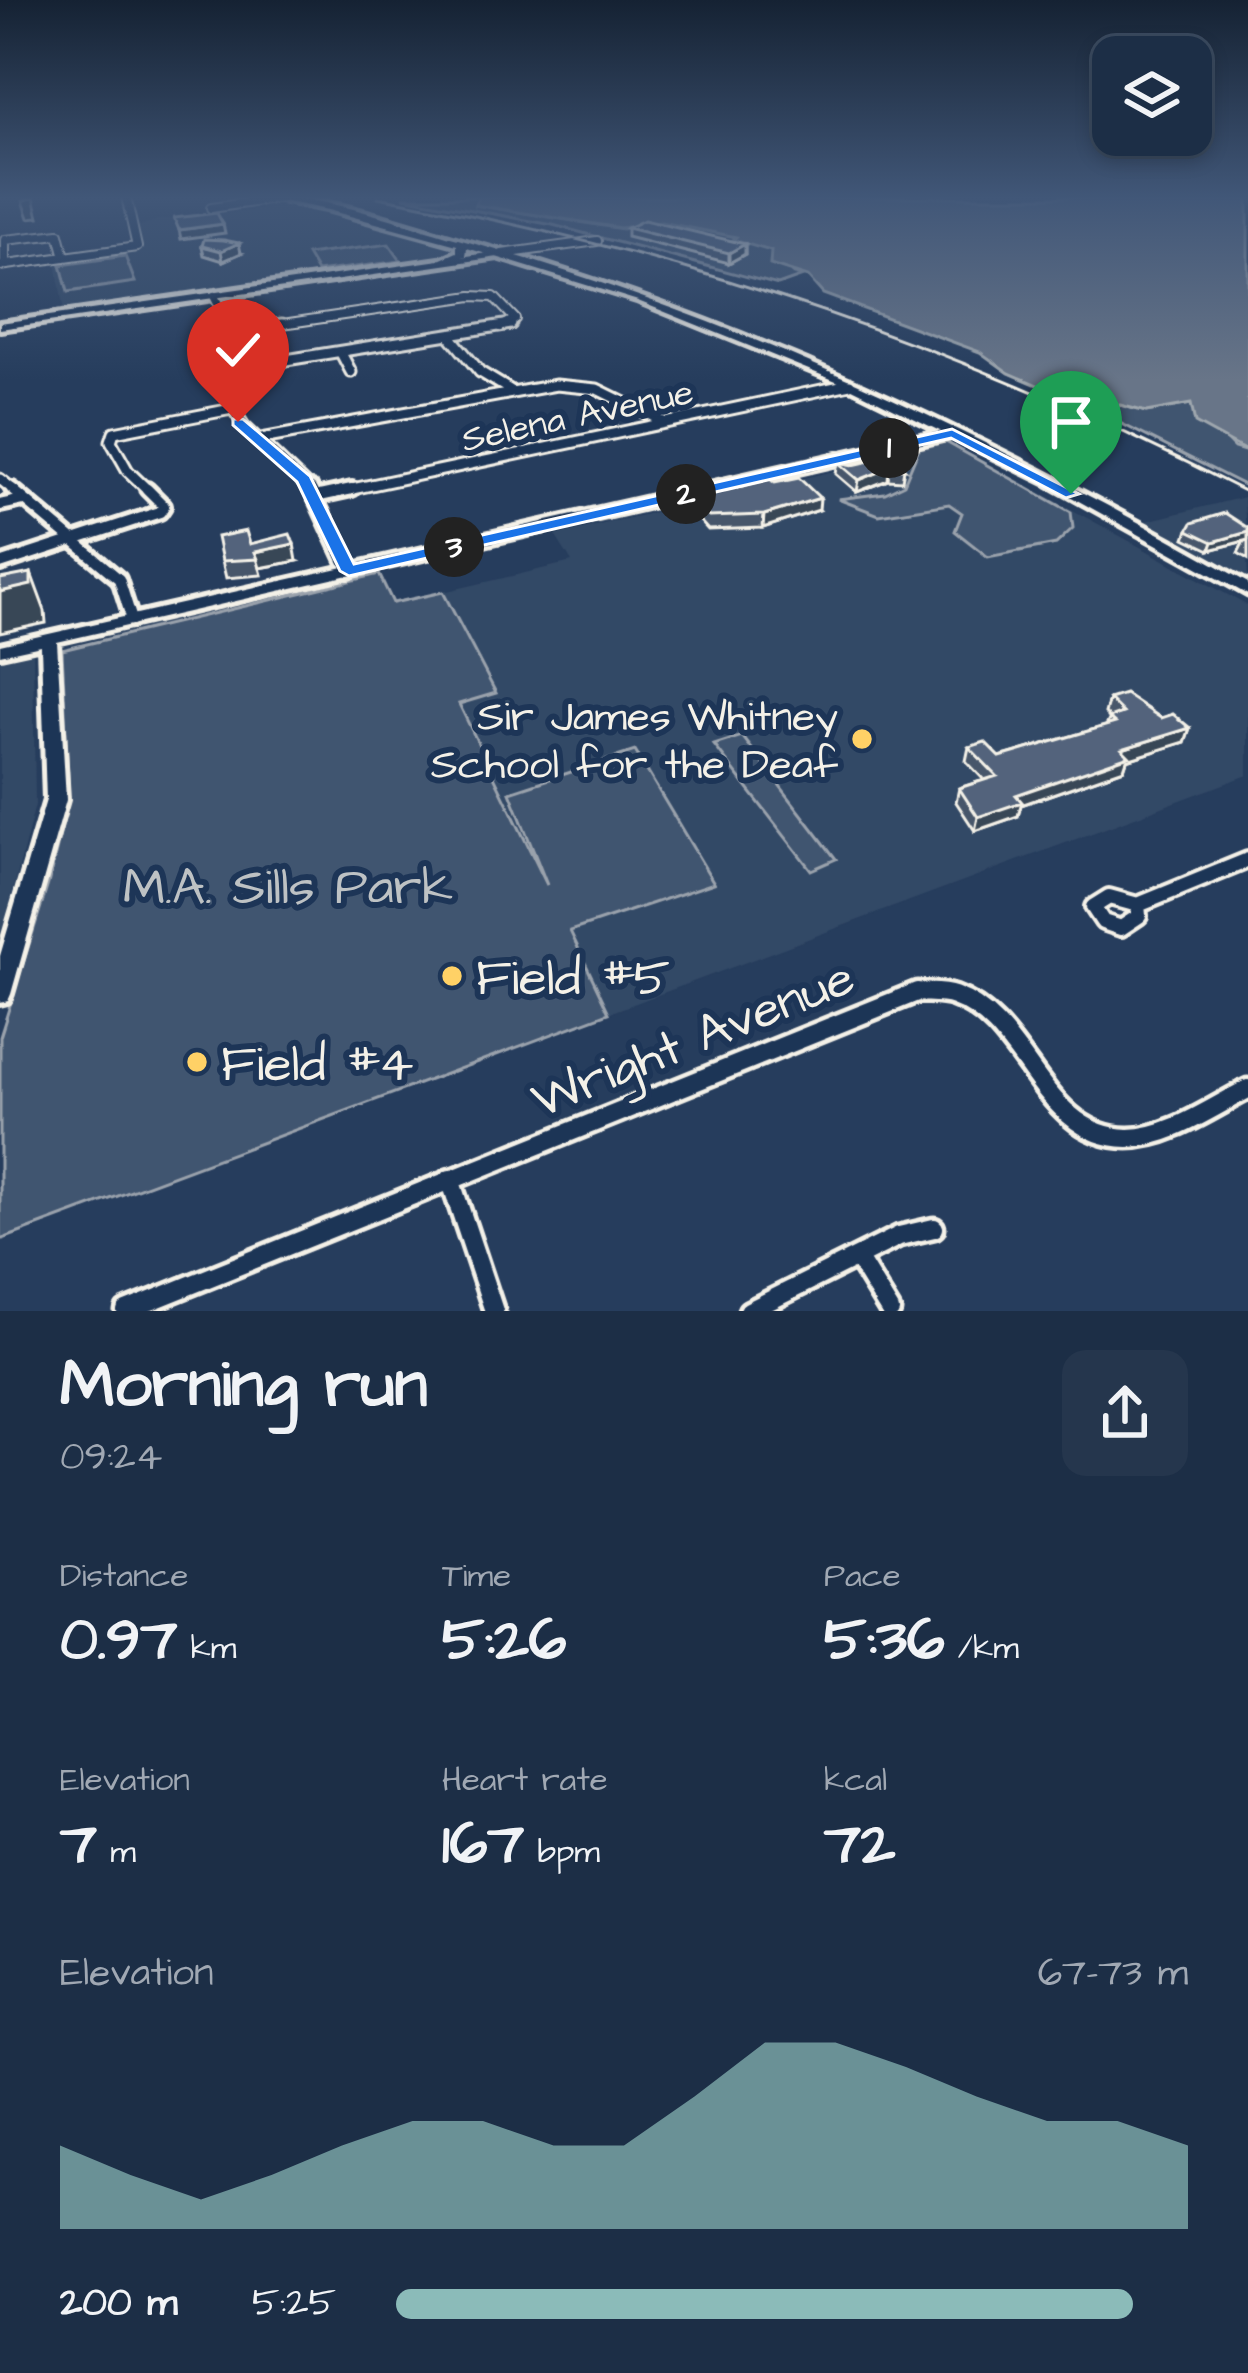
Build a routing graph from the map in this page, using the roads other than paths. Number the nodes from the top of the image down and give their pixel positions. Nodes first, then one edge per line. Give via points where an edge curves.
1 (56, 258) edge
2 (452, 258) edge
3 (471, 258) edge
4 (515, 258) edge
5 (443, 262) junction
6 (3, 265) edge
7 (214, 296) junction
8 (0, 326) edge
9 (231, 332) junction
10 (450, 336) junction
11 (341, 352) junction
12 (242, 368) junction
13 (572, 370) dead end
14 (351, 372) dead end
15 (850, 384) junction
16 (580, 385) junction
17 (511, 391) junction
18 (232, 410) junction
19 (665, 423) junction
20 (952, 433) junction
21 (256, 440) junction
22 (0, 479) edge
23 (315, 497) junction
24 (23, 500) junction
25 (0, 505) edge
26 (75, 543) junction
27 (0, 564) edge
28 (349, 571) junction
29 (1248, 590) edge
30 (132, 620) junction
31 (49, 639) junction
32 (0, 650) edge
33 (1248, 860) edge
34 (1138, 905) dead end
35 (0, 994) edge
36 (1248, 1089) edge
37 (450, 1179) junction
38 (934, 1228) dead end
39 (857, 1257) junction
40 (126, 1311) edge
41 (494, 1311) edge
42 (749, 1311) edge
43 (890, 1311) edge

1 - 6 street
2 - 5 main road
3 - 5 street
4 - 15 main road via 654,303
5 - 7 street
7 - 8 street
7 - 9 street
9 - 10 street via 472,296 494,297 515,319
9 - 12 street via 243,348
10 - 11 street
10 - 17 street via 480,372
11 - 12 street
11 - 14 street
12 - 18 street
13 - 16 street
15 - 19 street, Selena Avenue
15 - 20 main road
16 - 17 street
16 - 19 street
17 - 21 street
18 - 21 street
18 - 26 street via 115,432 118,457 164,506
19 - 23 street, Selena Avenue
20 - 28 street
20 - 29 main road
21 - 23 street
22 - 24 street
23 - 28 street
24 - 25 street
24 - 26 street
26 - 27 street
26 - 30 street via 119,579
28 - 30 street
30 - 31 street
31 - 32 street
31 - 35 street via 56,800
33 - 34 street
36 - 37 street, Wright Avenue via 1163,1130 1125,1138 1087,1127 977,1002 948,989 917,992
37 - 40 street, Wright Avenue
37 - 41 street
38 - 39 street
39 - 42 street
39 - 43 street

